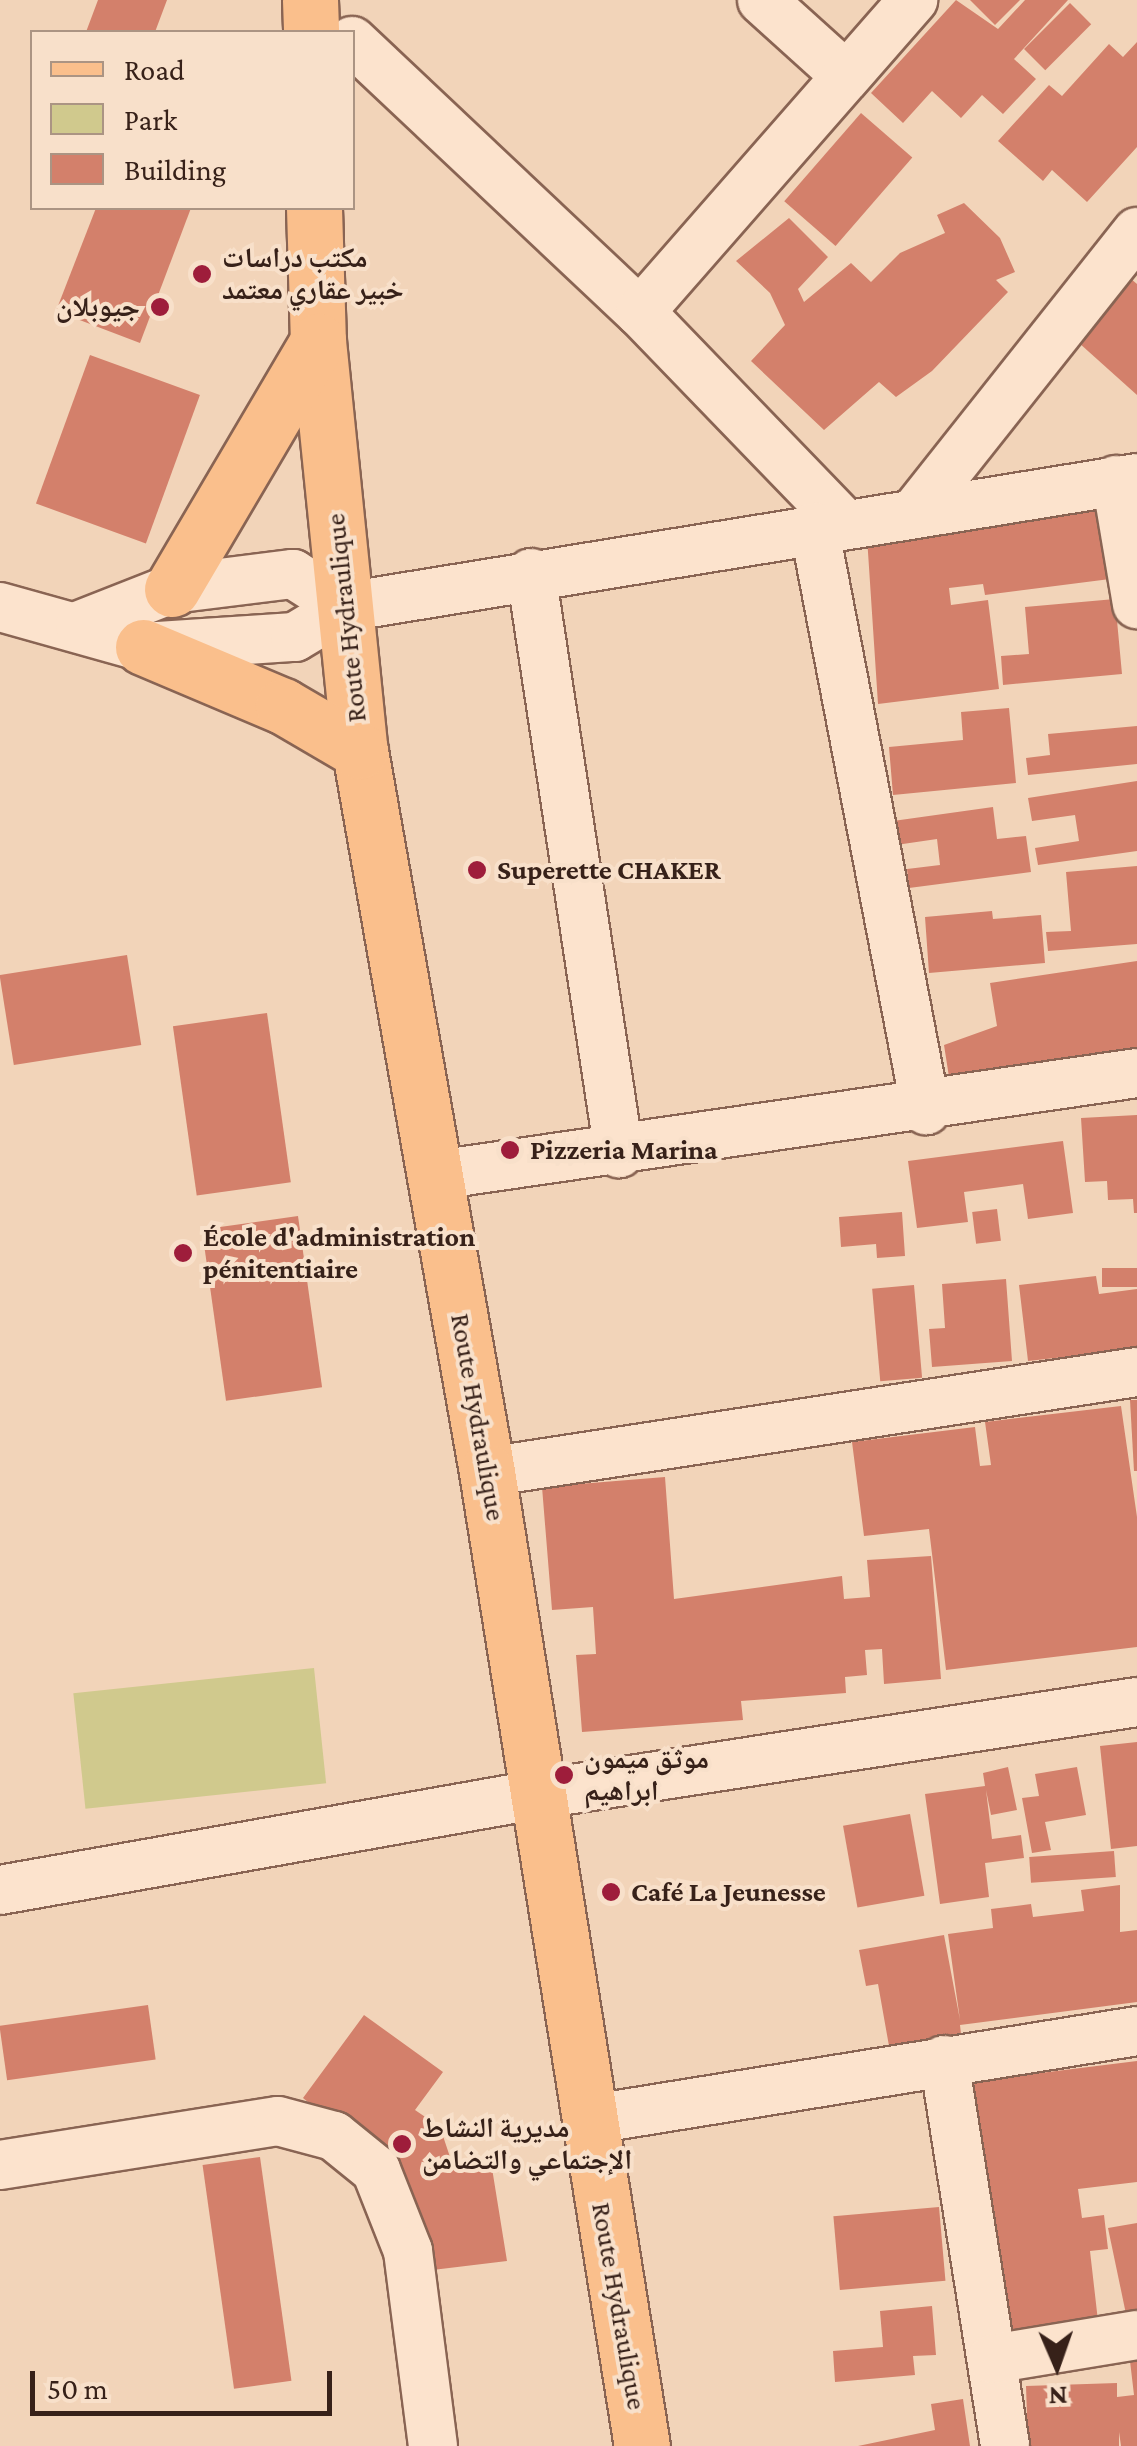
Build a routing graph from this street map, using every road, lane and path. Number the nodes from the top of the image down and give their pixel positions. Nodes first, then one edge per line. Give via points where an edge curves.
1 (310, 0) edge
2 (762, 0) edge
3 (913, 0) edge
4 (311, 30) edge
5 (342, 30) edge
6 (355, 44) edge
7 (845, 75) junction
8 (314, 210) edge
9 (1137, 232) edge
10 (640, 312) junction
11 (318, 341) junction
12 (1126, 479) edge
13 (920, 508) junction
14 (828, 524) junction
15 (531, 574) junction
16 (172, 589) junction
17 (1137, 604) edge
18 (0, 607) edge
19 (345, 608) junction
20 (80, 625) junction
21 (142, 648) junction
22 (360, 751) junction
23 (1137, 1073) edge
24 (926, 1110) junction
25 (619, 1153) junction
26 (436, 1175) junction
27 (1137, 1372) edge
28 (487, 1472) junction
29 (1137, 1702) edge
30 (540, 1794) junction
31 (0, 1890) edge
32 (1137, 2030) edge
33 (944, 2060) junction
34 (587, 2120) junction
35 (0, 2166) edge
36 (1137, 2334) edge
37 (992, 2359) junction
38 (433, 2446) edge
39 (642, 2446) edge
40 (1005, 2446) edge

1 - 4 main road
1 - 5 street
2 - 7 street
3 - 7 street
6 - 10 street
7 - 10 street
8 - 11 main road, Route Hydraulique
9 - 13 street
10 - 14 street
11 - 16 main road
11 - 19 main road, Route Hydraulique
12 - 13 street
12 - 17 street
13 - 14 street
14 - 15 street
14 - 24 street
15 - 19 street
15 - 25 street
16 - 19 street via 294,574
16 - 20 street
18 - 20 street
19 - 21 street via 294,637
19 - 22 main road, Route Hydraulique
20 - 21 street
21 - 22 main road via 283,706
22 - 26 main road, Route Hydraulique
23 - 24 street
24 - 25 street
25 - 26 street
26 - 28 main road, Route Hydraulique
27 - 28 street
28 - 30 main road, Route Hydraulique
29 - 30 street
30 - 31 street
30 - 34 main road, Route Hydraulique
32 - 33 street
33 - 34 street
33 - 37 street
34 - 39 main road, Route Hydraulique
35 - 38 street via 278,2121 334,2136 376,2170 408,2251
36 - 37 street
37 - 40 street

